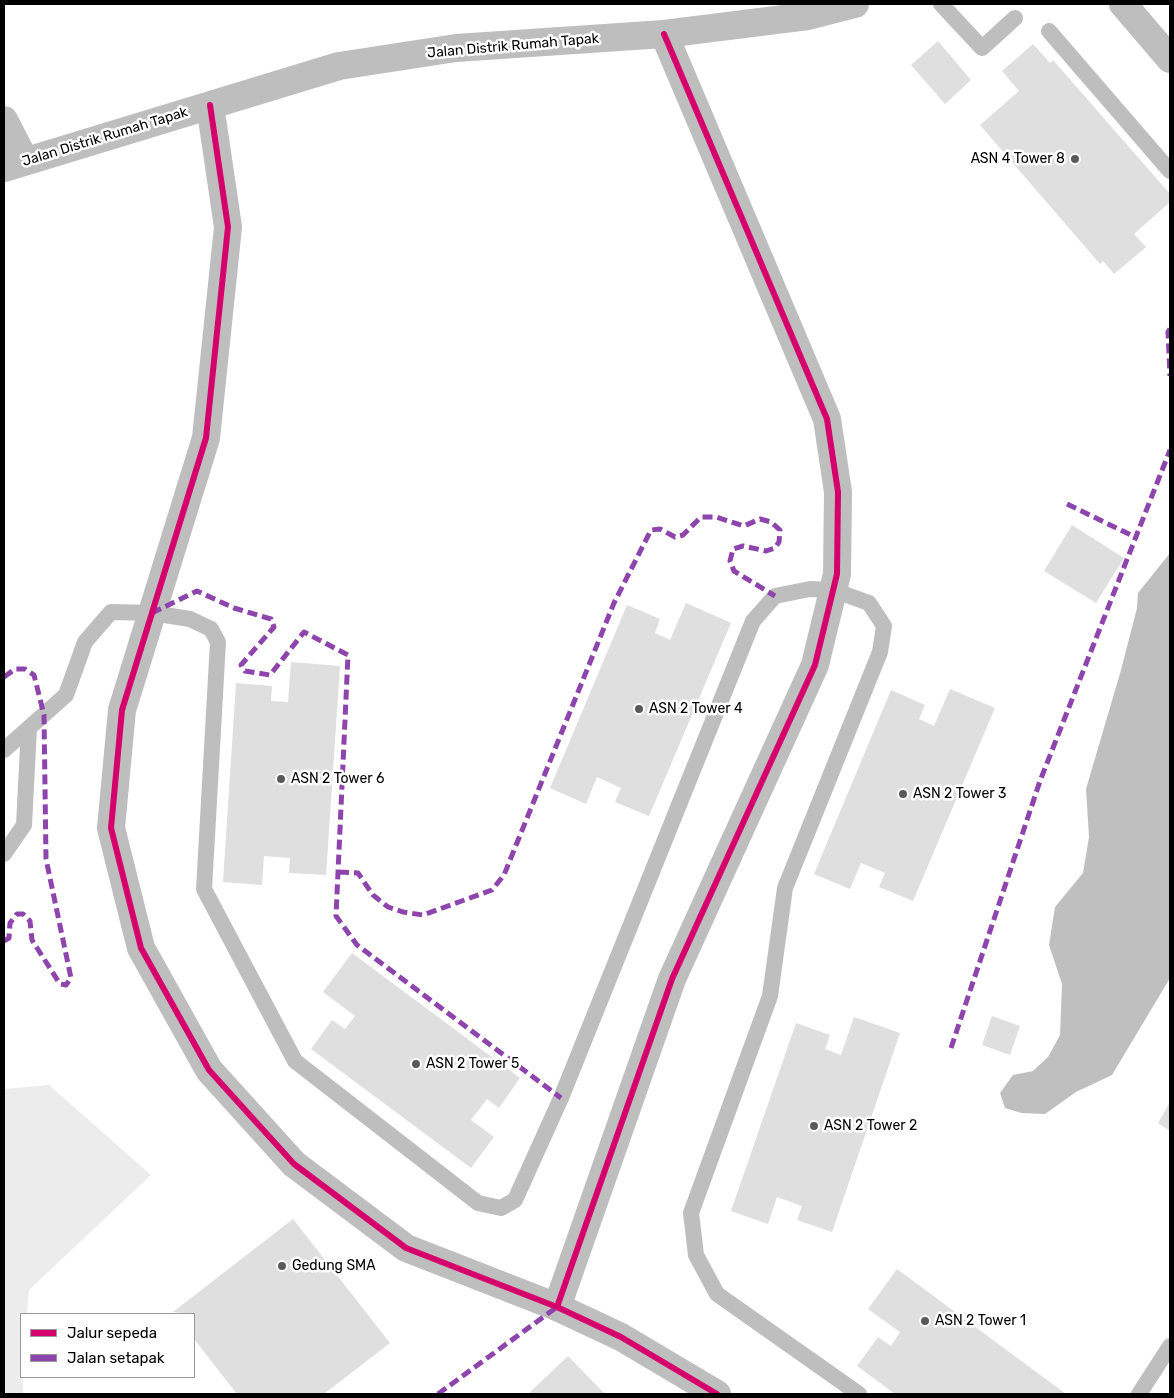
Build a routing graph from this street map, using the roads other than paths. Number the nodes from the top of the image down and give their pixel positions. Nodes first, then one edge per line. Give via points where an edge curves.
1 (855, 4) edge
2 (941, 4) edge
3 (1123, 4) edge
4 (1014, 18) dead end
5 (1050, 31) dead end
6 (664, 34) junction
7 (1170, 59) edge
8 (210, 105) junction
9 (4, 120) edge
10 (1164, 152) edge
11 (14, 164) edge
12 (1170, 171) edge
13 (833, 590) junction
14 (152, 613) junction
15 (29, 728) junction
16 (4, 750) edge
17 (6, 846) edge
18 (558, 1307) junction
19 (1170, 1346) edge
20 (718, 1394) edge
21 (859, 1394) edge
22 (1139, 1394) edge

1 - 6 street, Jalan Distrik Rumah Tapak via 808,16
2 - 4 lane via 982,48
3 - 7 street
5 - 10 lane
6 - 8 street, Jalan Distrik Rumah Tapak via 456,48 339,66
6 - 13 street via 827,419 838,492 837,574
8 - 11 street, Jalan Distrik Rumah Tapak
8 - 14 street via 228,227 206,438
9 - 11 street
10 - 12 lane
13 - 14 lane via 810,589 775,596 753,621 561,1098 515,1200 501,1208 478,1204 295,1061 204,889 218,642 211,629 190,619
13 - 18 street via 815,665 672,979
13 - 21 lane via 870,604 884,626 880,652 785,888 770,996 691,1214 696,1255 717,1294
14 - 15 lane via 111,612 85,642 66,695
14 - 18 street via 122,710 111,828 141,948 209,1070 294,1164 406,1248
15 - 16 lane
15 - 17 lane via 24,825
18 - 20 street via 622,1337
19 - 22 lane

